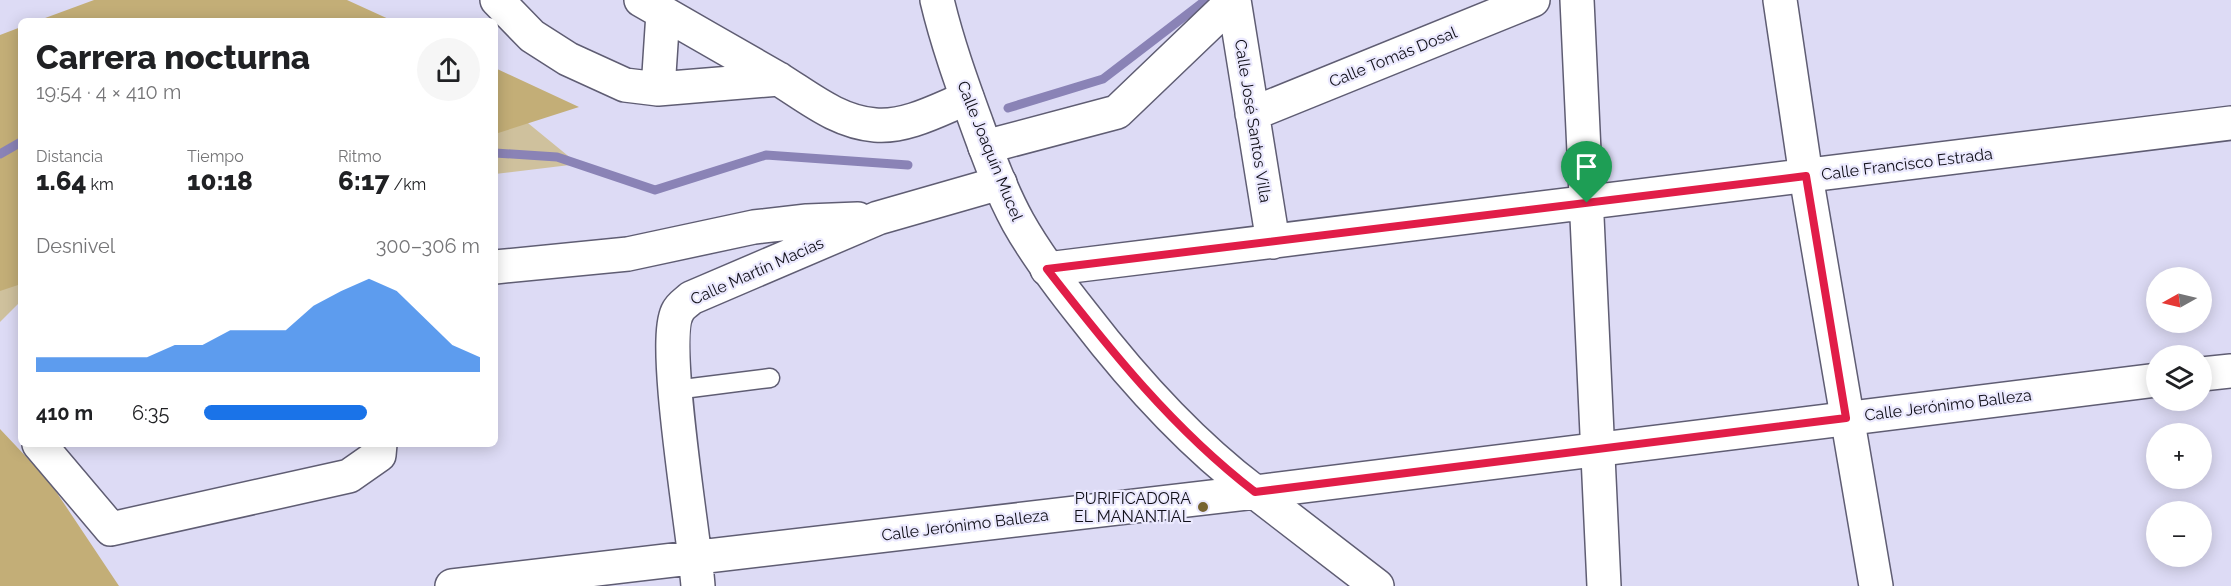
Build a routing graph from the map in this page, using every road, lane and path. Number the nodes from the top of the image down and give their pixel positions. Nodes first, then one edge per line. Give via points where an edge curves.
1 (497, 0) edge
2 (937, 0) edge
3 (1234, 0) edge
4 (1533, 0) edge
5 (1577, 0) edge
6 (1780, 0) edge
7 (652, 6) edge
8 (779, 79) junction
9 (658, 89) junction
10 (967, 98) junction
11 (1252, 114) junction
12 (2231, 123) edge
13 (985, 147) junction
14 (1806, 176) junction
15 (1000, 183) junction
16 (1587, 203) junction
17 (878, 218) junction
18 (1273, 242) junction
19 (498, 267) edge
20 (1047, 269) junction
21 (2231, 371) edge
22 (2212, 373) edge
23 (770, 378) dead end
24 (2146, 381) edge
25 (675, 390) junction
26 (1846, 418) junction
27 (42, 447) edge
28 (1599, 449) junction
29 (379, 450) edge
30 (1255, 492) junction
31 (697, 571) edge
32 (452, 586) edge
33 (1377, 586) edge
34 (1604, 586) edge
35 (1876, 586) edge

1 - 9 street via 532,36 568,59 626,85
2 - 10 street, Calle Joaquín Mucel
3 - 11 street, Calle José Santos Villa
3 - 13 street via 1117,112
4 - 11 street, Calle Tomás Dosal
5 - 16 street
6 - 14 street
7 - 8 street
7 - 9 street
8 - 9 street
8 - 10 street via 826,110 876,126 903,122
10 - 13 street, Calle Joaquín Mucel
11 - 18 street, Calle José Santos Villa
12 - 14 street, Calle Francisco Estrada
13 - 15 street, Calle Joaquín Mucel
14 - 16 street, Calle Francisco Estrada
14 - 26 street
15 - 17 street, Calle Martín Macías
15 - 20 street, Calle Joaquín Mucel
16 - 18 street, Calle Francisco Estrada
16 - 28 street
17 - 19 street via 754,227 628,254
17 - 25 street, Calle Martín Macías via 691,298 677,311 673,330
18 - 20 street, Calle Francisco Estrada
20 - 30 street, Calle Joaquín Mucel via 1174,421
21 - 22 street
23 - 25 lane
24 - 26 street, Calle Jerónimo Balleza
25 - 31 street, Calle Martín Macías
26 - 28 street, Calle Jerónimo Balleza
26 - 35 street
27 - 29 street via 111,529 349,477
28 - 30 street, Calle Jerónimo Balleza
28 - 34 street
30 - 31 street, Calle Jerónimo Balleza
30 - 33 street, Calle Joaquín Mucel
31 - 32 street, Calle Jerónimo Balleza

